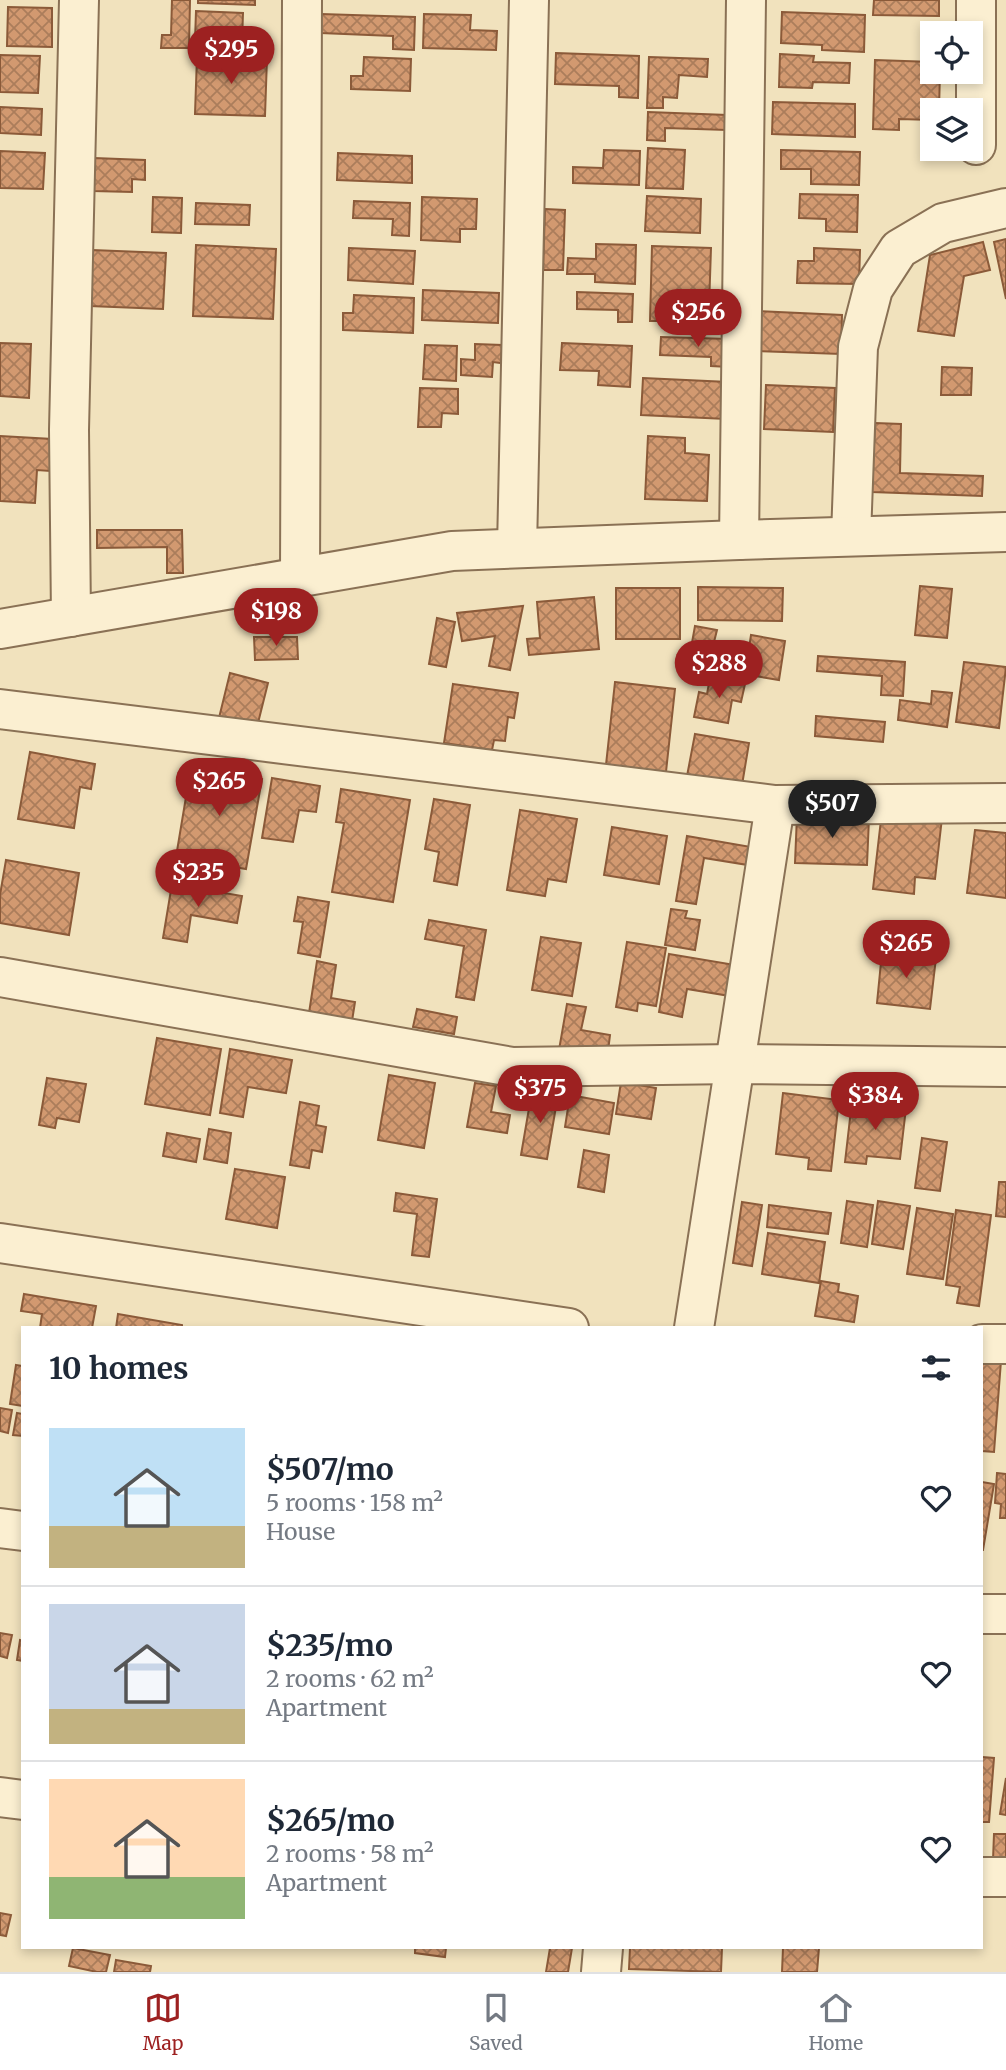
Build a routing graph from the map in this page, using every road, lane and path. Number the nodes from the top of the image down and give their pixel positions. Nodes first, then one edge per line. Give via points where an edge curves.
1 (79, 0) edge
2 (302, 0) edge
3 (529, 0) edge
4 (746, 0) edge
5 (976, 0) edge
6 (976, 98) edge
7 (1006, 208) edge
8 (1006, 532) edge
9 (851, 536) junction
10 (739, 540) junction
11 (517, 548) junction
12 (300, 577) junction
13 (71, 617) junction
14 (0, 629) edge
15 (0, 709) edge
16 (1006, 803) edge
17 (775, 805) junction
18 (0, 977) edge
19 (736, 1064) junction
20 (1006, 1067) edge
21 (0, 1242) edge
22 (556, 1326) edge
23 (694, 1326) edge
24 (1006, 1343) edge
25 (983, 1344) edge
26 (0, 1528) edge
27 (21, 1531) edge
28 (983, 1614) edge
29 (1006, 1614) edge
30 (0, 1797) edge
31 (21, 1800) edge
32 (983, 1877) edge
33 (1006, 1877) edge
34 (603, 1949) edge
35 (601, 1972) edge

1 - 13 street via 69,430
2 - 12 street
3 - 11 street
4 - 10 street
5 - 6 street
7 - 9 street via 943,223 899,249 873,289 858,347
8 - 9 street
9 - 10 street
10 - 11 street
11 - 12 street via 452,551
12 - 13 street
13 - 14 street
15 - 17 street
16 - 17 street
17 - 19 street
18 - 19 street via 512,1067
19 - 20 street
19 - 23 street
21 - 22 street
24 - 25 street
26 - 27 street
28 - 29 street
30 - 31 street
32 - 33 street
34 - 35 street

